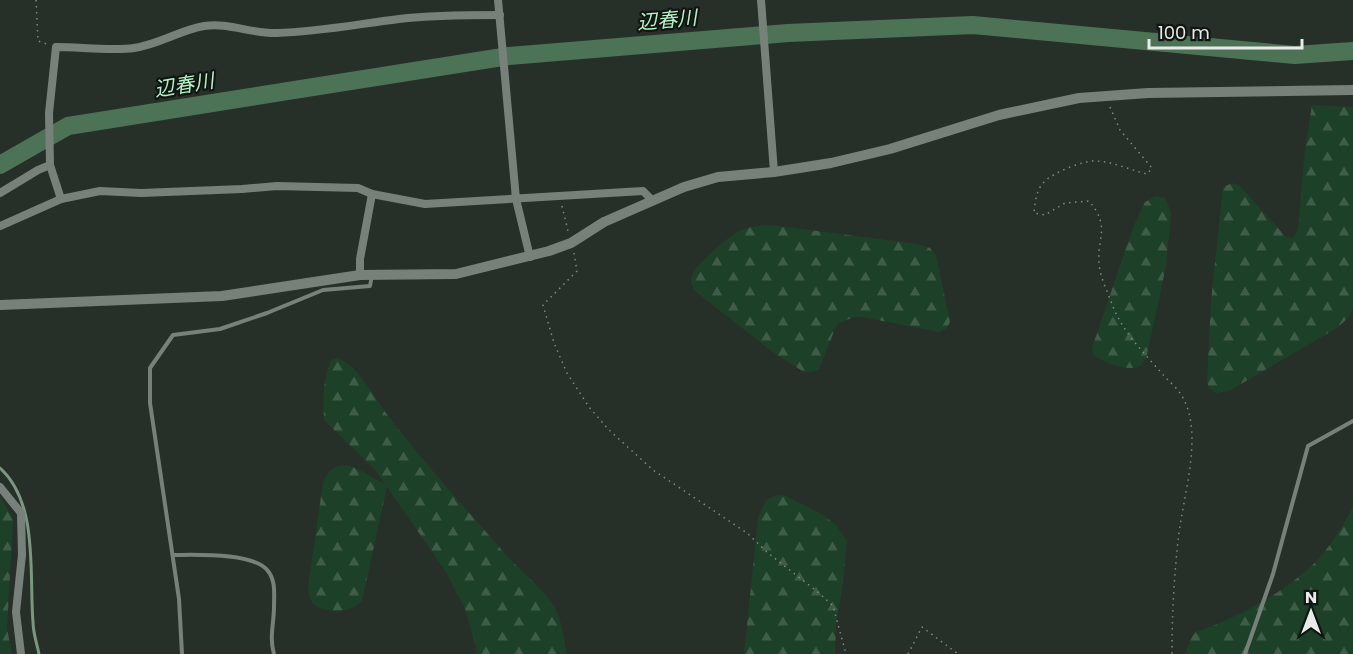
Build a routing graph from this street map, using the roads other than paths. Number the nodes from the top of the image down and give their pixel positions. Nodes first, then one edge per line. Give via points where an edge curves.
1 (498, 0) edge
2 (761, 0) edge
3 (500, 15) junction
4 (1353, 90) edge
5 (51, 162) junction
6 (774, 172) junction
7 (0, 194) edge
8 (372, 194) junction
9 (61, 199) junction
10 (516, 199) junction
11 (652, 200) junction
12 (0, 226) edge
13 (530, 257) junction
14 (360, 275) junction
15 (372, 275) junction
16 (0, 305) edge
17 (1353, 421) edge
18 (0, 487) edge
19 (173, 555) junction
20 (21, 654) edge
21 (182, 654) edge
22 (274, 654) edge
23 (1245, 654) edge

1 - 3 street
2 - 6 street
3 - 5 street via 439,15 278,33 202,26 133,48 56,47 49,113
3 - 10 street
4 - 6 street via 1079,98 999,115 890,149
5 - 7 street
5 - 9 street
6 - 11 street via 718,177
8 - 9 street via 358,188 277,186 141,193 100,190
8 - 10 street via 425,204
8 - 14 street
9 - 12 street
10 - 11 street via 643,191
10 - 13 street
11 - 13 street via 604,222 572,244
13 - 15 street via 456,274
14 - 15 street
14 - 16 street via 222,296
15 - 19 lane via 370,286 323,290 220,329 173,335 150,368 150,403
17 - 23 lane via 1308,446 1274,574
18 - 20 street via 21,513 22,555 16,612
19 - 21 lane
19 - 22 lane via 230,556 267,570 274,586

